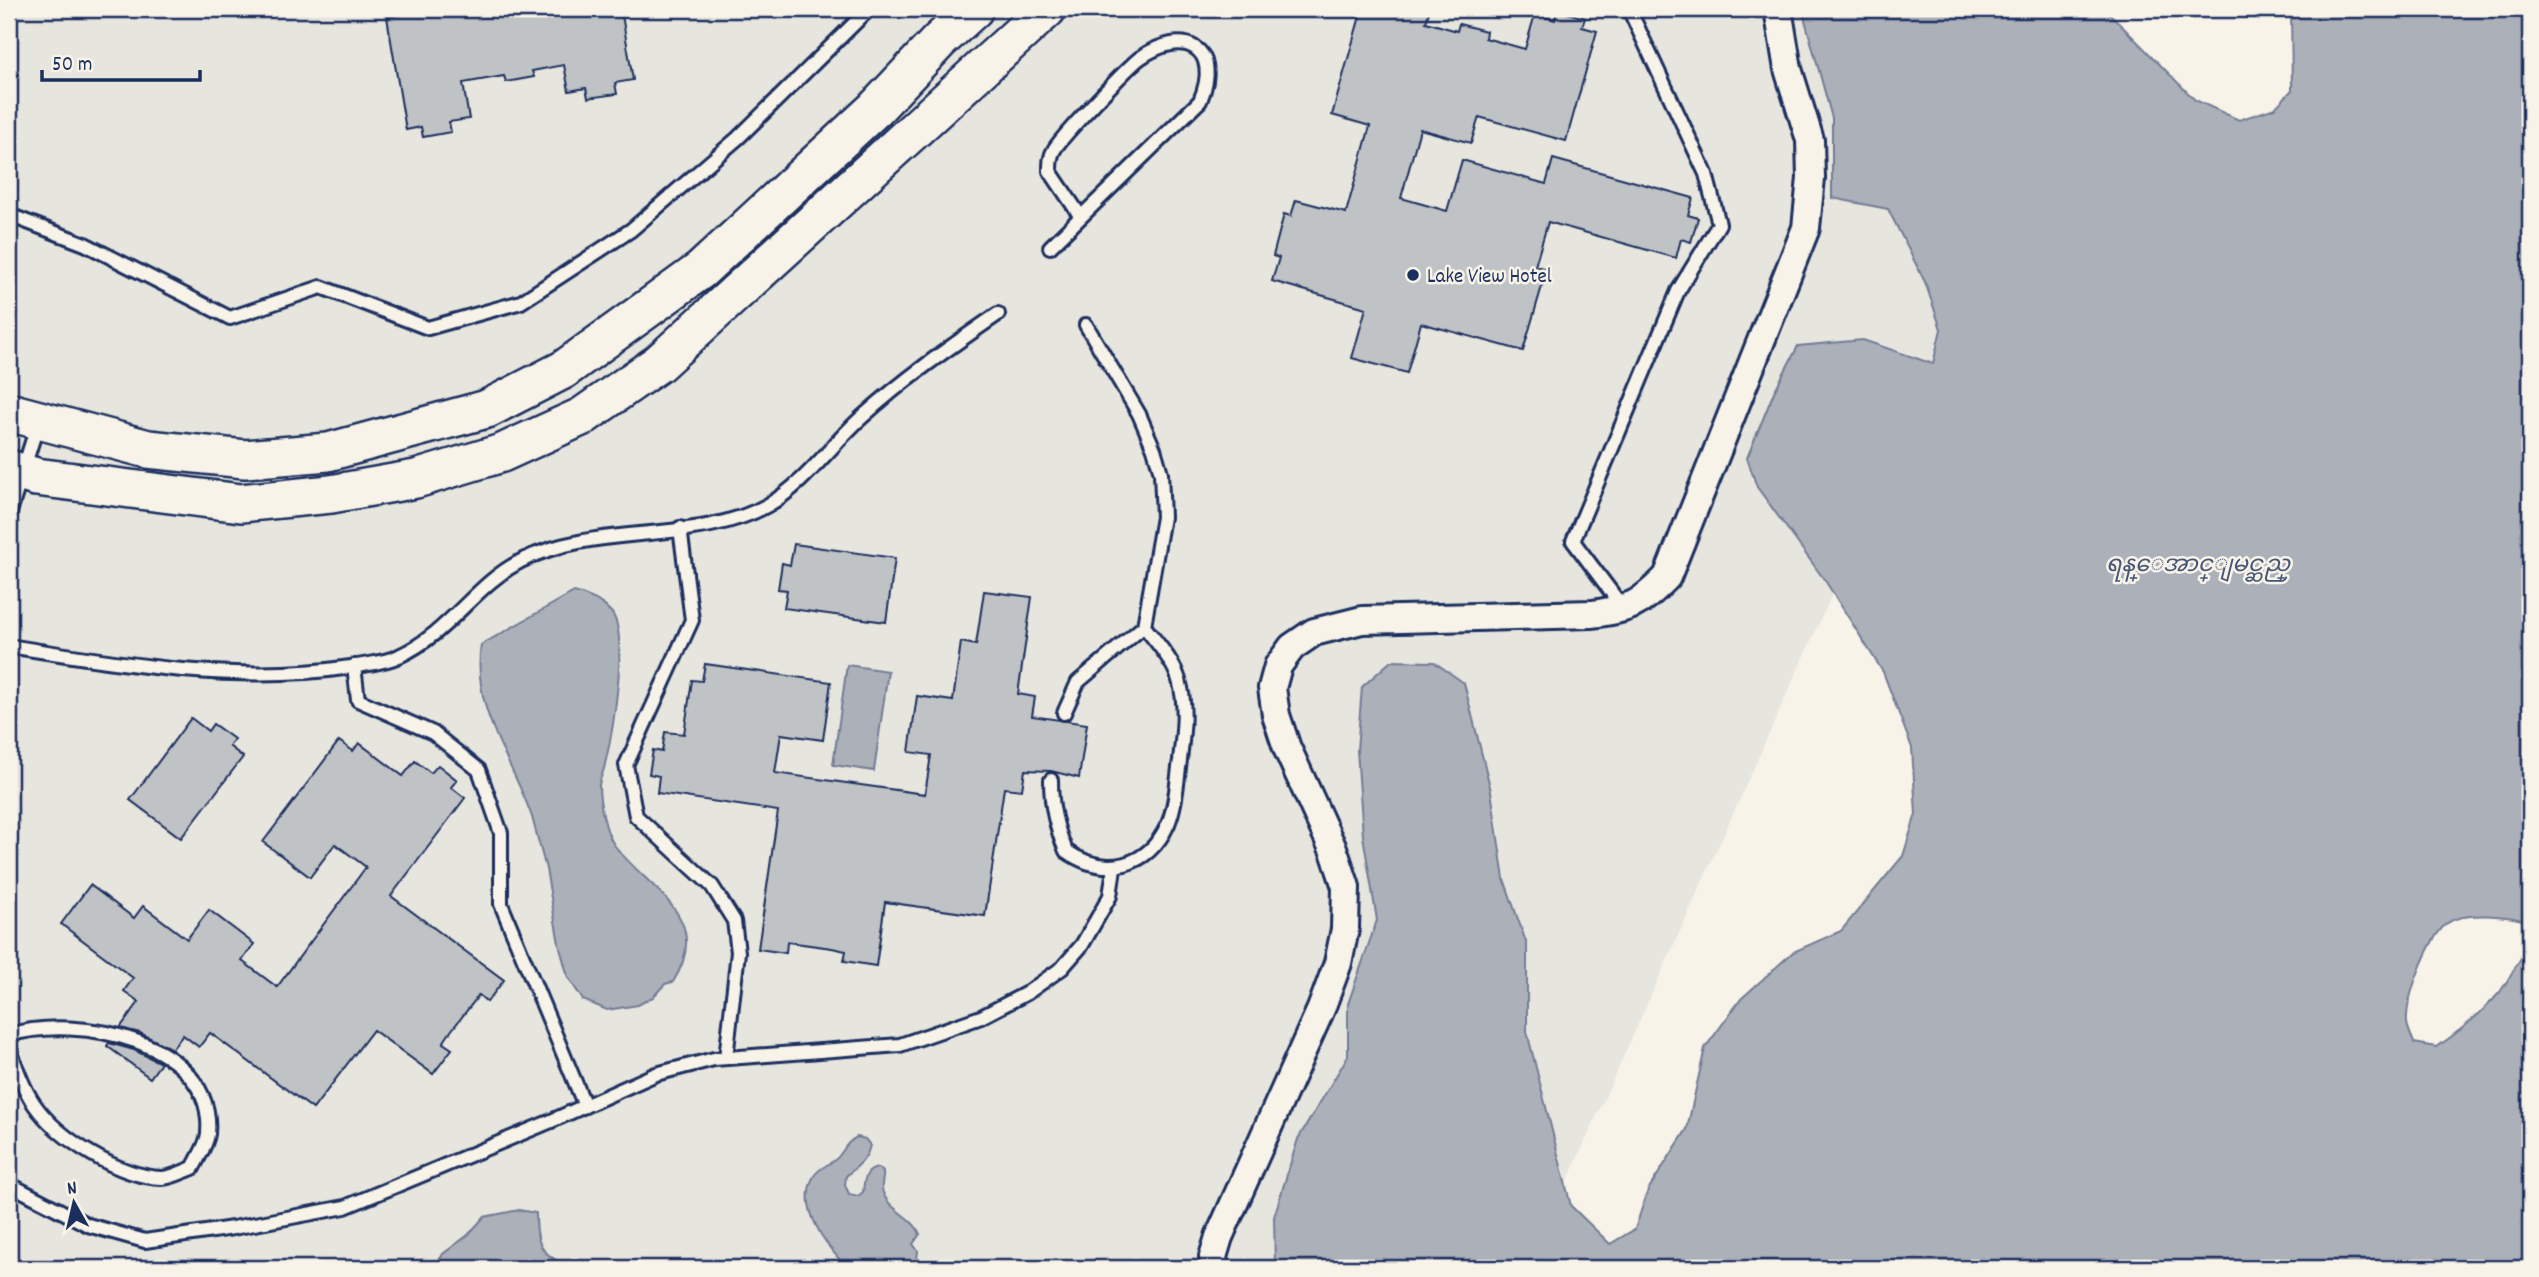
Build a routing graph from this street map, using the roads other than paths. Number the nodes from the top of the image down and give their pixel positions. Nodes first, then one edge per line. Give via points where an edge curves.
1 (869, 9) edge
2 (974, 9) edge
3 (1047, 9) edge
4 (1629, 9) edge
5 (1778, 9) edge
6 (9, 215) edge
7 (1081, 217) junction
8 (1050, 247) dead end
9 (998, 314) dead end
10 (1086, 325) dead end
11 (24, 416) edge
12 (15, 470) edge
13 (9, 515) edge
14 (680, 528) junction
15 (1625, 609) junction
16 (1144, 626) junction
17 (9, 646) edge
18 (354, 666) junction
19 (1064, 713) dead end
20 (1051, 780) dead end
21 (1114, 869) junction
22 (9, 1035) edge
23 (9, 1045) edge
24 (726, 1058) junction
25 (585, 1106) junction
26 (9, 1184) edge
27 (1214, 1268) edge

1 - 6 lane via 738,138 631,230 520,302 428,328 321,287 230,318 85,244
2 - 11 main road via 875,109 701,270 563,370 487,409 328,452 245,459 148,449
3 - 12 main road via 659,363 583,416 502,453 416,479 241,503
4 - 15 lane via 1706,174 1719,224 1678,291 1573,541
5 - 15 street via 1788,69 1810,139 1806,228 1667,578 1643,601
7 - 7 lane via 1200,101 1208,68 1204,54 1194,46 1169,44 1139,59 1054,148 1050,171
7 - 8 lane
9 - 14 lane via 902,380 769,505 718,522
10 - 16 lane via 1139,414 1161,473 1163,517
11 - 12 lane
12 - 13 lane
14 - 18 lane via 600,537 521,560 423,644 396,658
14 - 24 lane via 692,620 626,765 636,816 712,887 734,921 738,952
15 - 27 street via 1592,614 1363,620 1314,632 1292,647 1278,666 1272,688 1276,715 1334,850 1346,887 1346,929 1321,1009 1219,1237
16 - 19 lane via 1078,682
16 - 21 lane via 1178,678 1184,703 1183,733 1168,824 1153,848 1136,862
17 - 18 lane via 205,670 272,673
18 - 25 lane via 358,700 433,733 479,770 501,833 500,904
20 - 21 lane via 1053,814 1066,851 1095,866
21 - 24 lane via 1110,896 1082,946 1062,968 1027,993 981,1017 900,1045
22 - 23 lane via 33,1027 102,1029 155,1049 187,1072 205,1101 208,1135 193,1168 166,1178 133,1174 69,1140 36,1106 19,1078
24 - 25 lane via 656,1074
25 - 26 lane via 345,1207 145,1241 88,1225

